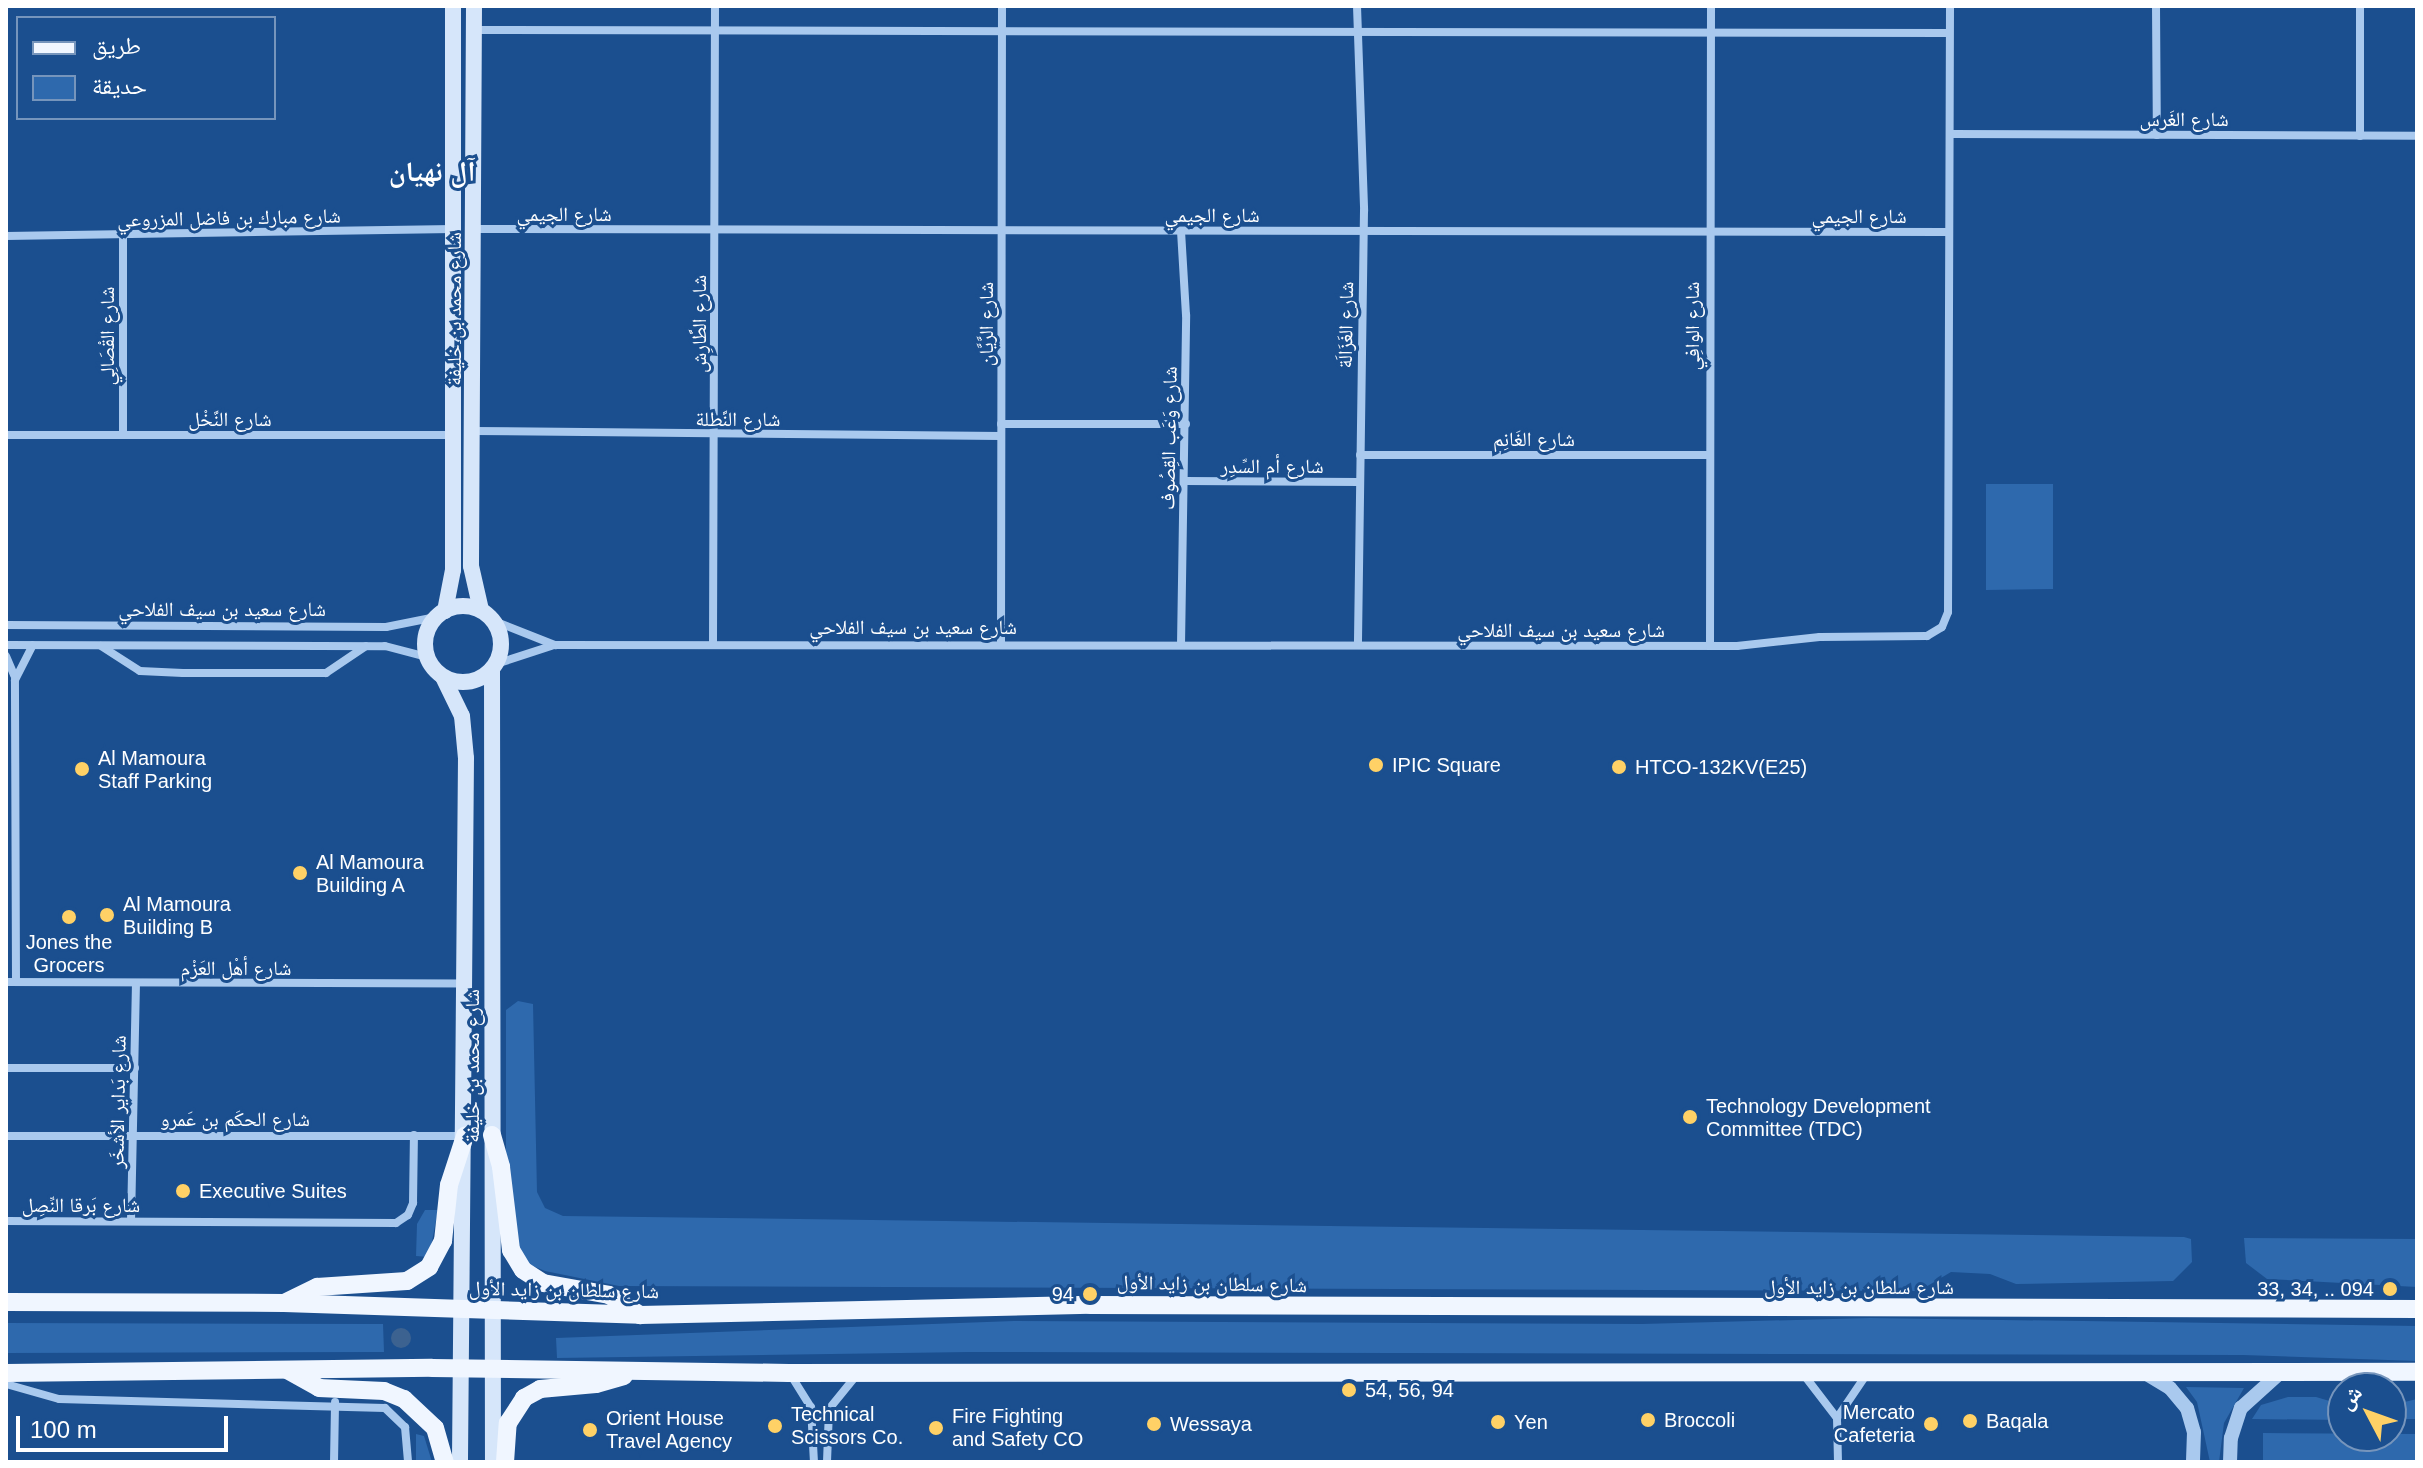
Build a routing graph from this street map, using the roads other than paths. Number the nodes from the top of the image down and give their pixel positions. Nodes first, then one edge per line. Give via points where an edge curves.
1 (453, 6) edge
2 (474, 6) edge
3 (715, 6) edge
4 (1002, 6) edge
5 (1357, 6) edge
6 (1711, 6) edge
7 (1950, 6) edge
8 (2156, 6) edge
9 (2360, 6) edge
10 (474, 30) junction
11 (715, 32) junction
12 (1002, 32) junction
13 (1357, 33) junction
14 (1711, 33) junction
15 (1949, 33) junction
16 (1951, 134) junction
17 (2157, 135) junction
18 (2360, 136) junction
19 (2417, 136) edge
20 (453, 229) junction
21 (474, 229) junction
22 (715, 230) junction
23 (1002, 231) junction
24 (1181, 231) junction
25 (1363, 232) junction
26 (1949, 232) junction
27 (1708, 233) junction
28 (6, 236) edge
29 (123, 236) junction
30 (1001, 424) junction
31 (1186, 424) junction
32 (474, 431) junction
33 (6, 435) edge
34 (123, 435) junction
35 (454, 435) junction
36 (715, 435) junction
37 (1001, 436) junction
38 (1360, 455) junction
39 (1708, 455) junction
40 (1185, 481) junction
41 (1359, 482) junction
42 (441, 614) junction
43 (488, 616) junction
44 (6, 625) edge
45 (713, 643) junction
46 (1001, 643) junction
47 (6, 645) edge
48 (33, 645) junction
49 (555, 645) junction
50 (1181, 645) junction
51 (1358, 645) junction
52 (100, 646) junction
53 (366, 646) junction
54 (1710, 646) junction
55 (6, 656) edge
56 (427, 657) junction
57 (494, 667) junction
58 (443, 677) junction
59 (15, 680) junction
60 (11, 982) edge
61 (136, 984) junction
62 (465, 984) junction
63 (6, 1068) edge
64 (135, 1068) junction
65 (414, 1135) junction
66 (492, 1135) junction
67 (6, 1136) edge
68 (133, 1136) junction
69 (465, 1136) junction
70 (6, 1221) edge
71 (131, 1221) junction
72 (6, 1302) edge
73 (284, 1303) junction
74 (2417, 1309) edge
75 (464, 1310) junction
76 (494, 1311) junction
77 (640, 1315) junction
78 (462, 1369) junction
79 (287, 1370) junction
80 (494, 1370) junction
81 (633, 1370) junction
82 (867, 1372) junction
83 (1870, 1372) junction
84 (2281, 1372) junction
85 (2417, 1372) edge
86 (6, 1373) edge
87 (789, 1373) junction
88 (2145, 1373) junction
89 (1804, 1374) junction
90 (6, 1384) edge
91 (335, 1402) junction
92 (1837, 1418) junction
93 (461, 1425) junction
94 (493, 1427) junction
95 (334, 1462) edge
96 (408, 1462) edge
97 (445, 1462) edge
98 (460, 1462) edge
99 (493, 1462) edge
100 (505, 1462) edge
101 (814, 1462) edge
102 (827, 1462) edge
103 (1838, 1462) edge
104 (2193, 1462) edge
105 (2230, 1462) edge

1 - 20 main road, شارع محمد بن خليفة
2 - 10 main road, شارع محمد بن خليفة
3 - 11 street, شارع الطَّارِش
4 - 12 street, شارع الرَّيَّان
5 - 13 street, شارع الغَزَالَة
6 - 14 street, شارع الوافِي
7 - 15 street, شارع سعيد بن سيف الفلاحي
8 - 17 street
9 - 18 street
10 - 11 street
10 - 21 main road, شارع محمد بن خليفة
11 - 12 street
11 - 22 street, شارع الطَّارِش
12 - 13 street
12 - 23 street, شارع الرَّيَّان
13 - 14 street
13 - 25 street, شارع الغَزَالَة
14 - 15 street
14 - 27 street, شارع الوافِي
15 - 16 street, شارع سعيد بن سيف الفلاحي
16 - 17 street, شارع الغَرس
16 - 26 street, شارع سعيد بن سيف الفلاحي
17 - 18 street, شارع الغَرس
18 - 19 street, شارع الغَرس
20 - 29 street, شارع مبارك بن فاضل المزروعي
20 - 35 main road, شارع محمد بن خليفة
21 - 22 street, شارع الجيمي
21 - 32 main road, شارع محمد بن خليفة
22 - 23 street, شارع الجيمي
22 - 36 street, شارع الطَّارِش
23 - 24 street, شارع الجيمي
23 - 30 street, شارع الرَّيَّان
24 - 25 street, شارع الجيمي
24 - 31 street, شارع وَعَب القِصُوف
25 - 27 street, شارع الجيمي
25 - 38 street, شارع الغَزَالَة
26 - 27 street, شارع الجيمي
26 - 54 street, شارع سعيد بن سيف الفلاحي via 1948,606 1942,627 1919,637 1820,637
27 - 39 street, شارع الوافِي
28 - 29 street, شارع مبارك بن فاضل المزروعي
29 - 34 street, شارع القْصَالِي
30 - 31 street
30 - 37 street, شارع الرَّيَّان
31 - 40 street, شارع وَعَب القِصُوف
32 - 36 street, شارع النَّطلة
32 - 43 main road, شارع محمد بن خليفة via 471,570
33 - 34 street, شارع النَّخْل
34 - 35 street, شارع النَّخْل
35 - 42 main road, شارع محمد بن خليفة via 453,570
36 - 37 street, شارع النَّطلة
36 - 45 street, شارع الطَّارِش
37 - 46 street, شارع الرَّيَّان
38 - 39 street, شارع الغَانِم
38 - 41 street, شارع الغَزَالَة
39 - 54 street, شارع الوافِي
40 - 41 street, شارع أم السِّدِر
40 - 50 street, شارع وَعَب القِصُوف
41 - 51 street, شارع الغَزَالَة
42 - 43 main road via 463,606
42 - 44 street, شارع سعيد بن سيف الفلاحي via 386,627
42 - 56 main road via 425,643
43 - 49 street, شارع سعيد بن سيف الفلاحي
43 - 57 main road via 501,642
45 - 46 street, شارع سعيد بن سيف الفلاحي
45 - 49 street, شارع سعيد بن سيف الفلاحي
46 - 50 street, شارع سعيد بن سيف الفلاحي
47 - 48 street, شارع سعيد بن سيف الفلاحي
48 - 52 street, شارع سعيد بن سيف الفلاحي
48 - 59 street
49 - 57 street, شارع سعيد بن سيف الفلاحي
50 - 51 street, شارع سعيد بن سيف الفلاحي
51 - 54 street, شارع سعيد بن سيف الفلاحي
52 - 53 street, شارع سعيد بن سيف الفلاحي
52 - 53 street via 140,671 183,673 326,673
53 - 56 street, شارع سعيد بن سيف الفلاحي
55 - 59 street
56 - 58 main road
57 - 58 main road via 474,681
57 - 66 main road, شارع محمد بن خليفة
58 - 62 main road, شارع محمد بن خليفة via 458,702 465,730
59 - 60 street
60 - 61 street, شارع أهْل العَزْم
61 - 62 street, شارع أهْل العَزْم
61 - 64 street, شارع بَداير الأشخَر
62 - 69 main road, شارع محمد بن خليفة
63 - 64 street
64 - 68 street, شارع بَداير الأشخَر
65 - 68 street, شارع الحكَم بن عَمرو
65 - 69 street, شارع الحكَم بن عَمرو
65 - 71 street, شارع بَرقا النِّصِل via 413,1203 396,1223
66 - 76 main road, شارع محمد بن خليفة
66 - 77 main road via 511,1250 523,1270 543,1283 609,1295
67 - 68 street, شارع الحكَم بن عَمرو
68 - 71 street, شارع بَداير الأشخَر
69 - 73 main road via 449,1185 443,1241 429,1267 407,1281 317,1287
69 - 75 main road, شارع محمد بن خليفة
70 - 71 street, شارع بَرقا النِّصِل
72 - 73 main road, شارع سلطان بن زايد الأول
73 - 75 main road, شارع سلطان بن زايد الأول
74 - 77 main road, شارع سلطان بن زايد الأول via 1090,1305
75 - 76 main road, شارع سلطان بن زايد الأول
75 - 78 main road, شارع محمد بن خليفة
76 - 77 main road, شارع سلطان بن زايد الأول
76 - 80 main road, شارع محمد بن خليفة
78 - 79 main road
78 - 80 main road
78 - 93 main road, شارع محمد بن خليفة
79 - 86 main road
79 - 97 main road via 319,1388 384,1391 404,1399 435,1428
80 - 81 main road
80 - 94 main road, شارع محمد بن خليفة
81 - 87 main road
81 - 100 main road via 609,1382 540,1389 524,1398 508,1423
82 - 87 main road
82 - 89 main road
82 - 102 street via 840,1390 829,1409
83 - 88 main road
83 - 89 main road
83 - 92 street
84 - 85 main road
84 - 88 main road
84 - 105 street via 2241,1408
87 - 101 street via 811,1407
88 - 104 street via 2170,1388 2187,1408 2194,1432
89 - 92 street
90 - 91 street via 59,1399
91 - 95 street
91 - 96 street via 385,1408 398,1416 405,1427
92 - 103 street
93 - 94 main road via 475,1414 486,1417
93 - 98 main road, شارع محمد بن خليفة
94 - 99 main road, شارع محمد بن خليفة

